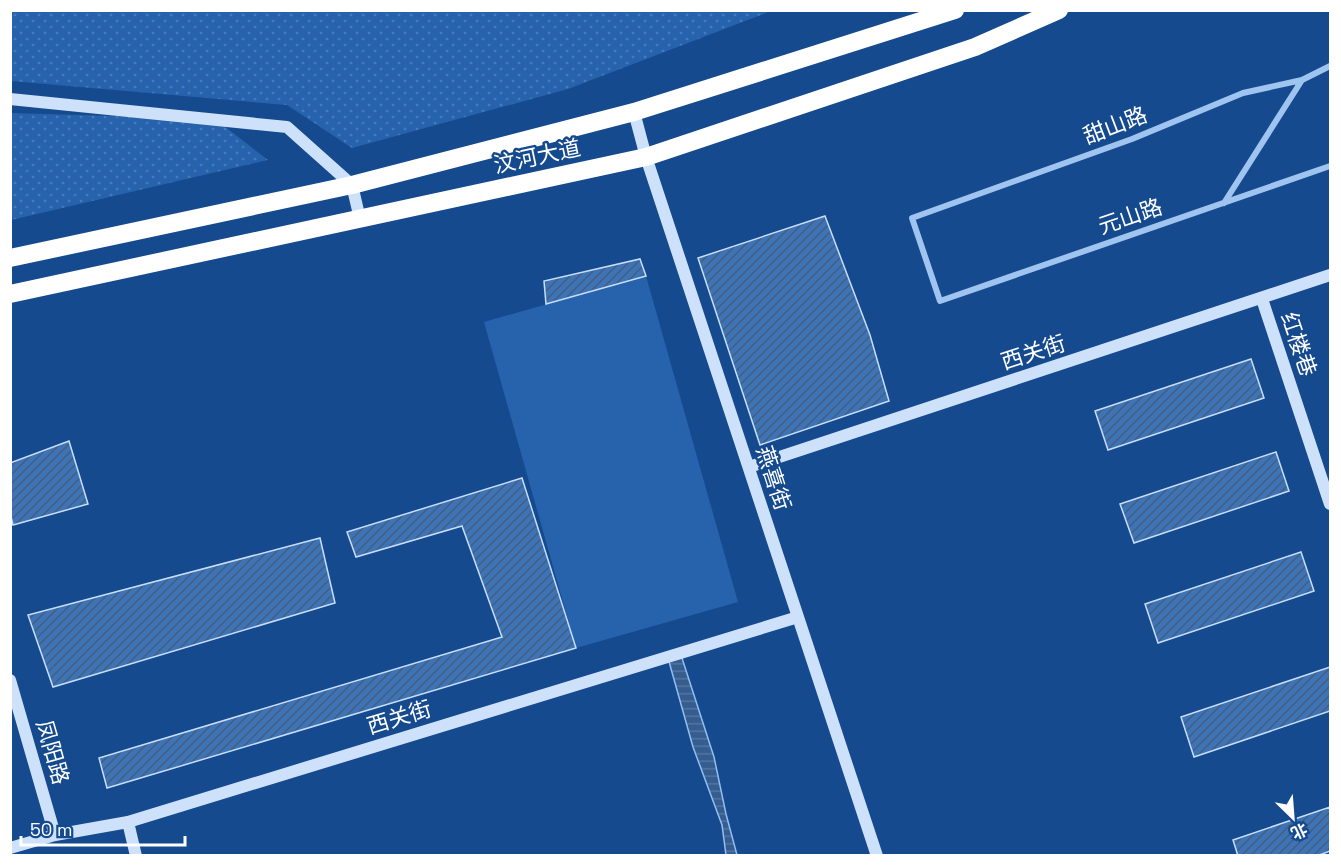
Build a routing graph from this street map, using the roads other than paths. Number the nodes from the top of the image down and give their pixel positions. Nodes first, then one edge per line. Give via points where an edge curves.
1 (955, 10) edge
2 (1059, 10) edge
3 (1330, 66) edge
4 (1302, 80) junction
5 (10, 99) edge
6 (634, 112) junction
7 (646, 157) junction
8 (1330, 166) edge
9 (352, 184) junction
10 (1224, 203) junction
11 (360, 219) junction
12 (10, 258) edge
13 (1330, 275) edge
14 (10, 294) edge
15 (1262, 300) junction
16 (940, 301) joint
17 (749, 467) junction
18 (1330, 504) edge
19 (798, 616) junction
20 (10, 680) edge
21 (128, 822) junction
22 (55, 835) junction
23 (10, 848) edge
24 (136, 855) edge
25 (878, 855) edge

1 - 6 highway, 汶河大道
2 - 7 highway, 汶河大道 via 975,47
3 - 4 street, 甜山路
4 - 10 street
4 - 16 street, 甜山路 via 1243,93 1132,139 912,218
5 - 9 street via 287,126
6 - 7 street, 燕喜街
6 - 9 highway, 汶河大道
7 - 11 highway, 汶河大道
7 - 17 street, 燕喜街
8 - 10 street, 元山路
9 - 11 street
9 - 12 highway, 汶河大道
10 - 16 street, 元山路
11 - 14 highway, 汶河大道
13 - 15 street, 西关街
15 - 17 street, 西关街
15 - 18 street, 红楼巷
17 - 19 street, 燕喜街
19 - 21 street, 西关街
19 - 25 street, 燕喜街
20 - 22 street, 凤阳路
21 - 22 street, 西关街
21 - 24 street
22 - 23 street, 西关街

